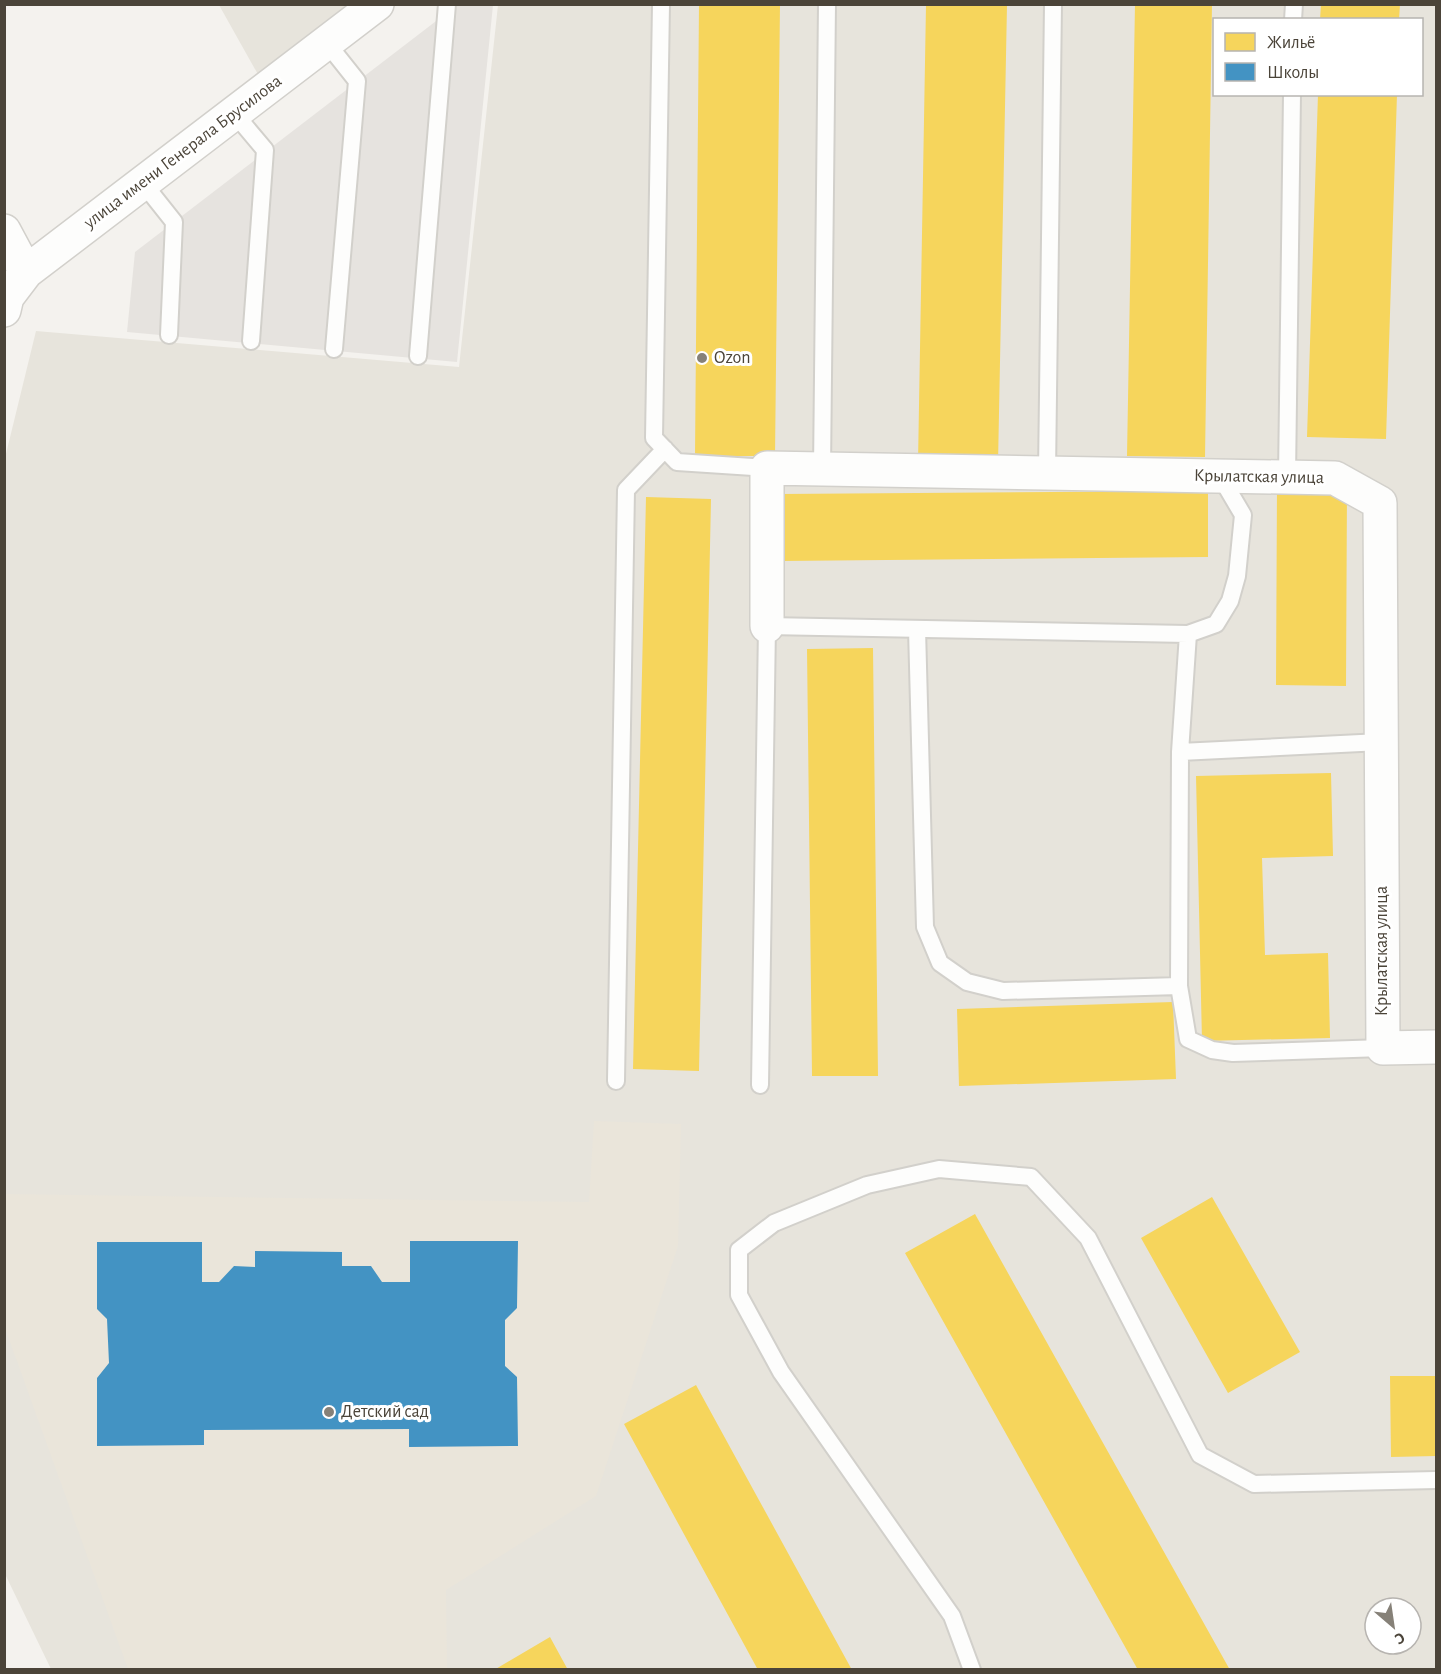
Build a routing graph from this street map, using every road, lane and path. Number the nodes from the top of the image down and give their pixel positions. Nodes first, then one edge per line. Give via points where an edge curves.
1 (376, 4) edge
2 (447, 4) edge
3 (661, 4) edge
4 (827, 4) edge
5 (1053, 4) edge
6 (326, 42) junction
7 (1292, 96) edge
8 (234, 113) junction
9 (143, 183) junction
10 (4, 231) edge
11 (26, 272) junction
12 (4, 310) edge
13 (169, 335) dead end
14 (251, 341) dead end
15 (334, 349) dead end
16 (418, 356) dead end
17 (665, 449) junction
18 (767, 468) junction
19 (822, 469) junction
20 (1047, 473) junction
21 (1220, 476) junction
22 (1287, 477) junction
23 (767, 626) junction
24 (916, 629) junction
25 (1188, 634) junction
26 (1381, 742) junction
27 (1180, 752) junction
28 (1179, 986) junction
29 (1437, 1047) edge
30 (1383, 1048) junction
31 (616, 1081) dead end
32 (760, 1085) dead end
33 (1437, 1480) edge
34 (972, 1670) edge

1 - 6 street, улица имени Генерала Брусилова
2 - 16 lane
3 - 17 lane via 654,438
4 - 19 lane
5 - 20 lane
6 - 8 street, улица имени Генерала Брусилова
6 - 15 lane via 357,81
7 - 22 lane
8 - 9 street, улица имени Генерала Брусилова
8 - 14 lane via 265,150
9 - 11 street, улица имени Генерала Брусилова
9 - 13 lane via 174,222
10 - 11 street
11 - 12 street, улица имени Генерала Брусилова via 7,297
17 - 18 lane via 677,462
17 - 31 lane via 626,490
18 - 19 street, Крылатская улица
18 - 23 street
19 - 20 street, Крылатская улица
20 - 21 street, Крылатская улица
21 - 22 street, Крылатская улица
21 - 25 lane via 1243,515 1237,576 1230,601 1216,624
22 - 26 street, Крылатская улица via 1335,478 1380,503
23 - 24 lane
23 - 32 lane
24 - 25 lane
24 - 28 lane via 926,927 940,963 967,982 1004,991
25 - 27 lane
26 - 27 lane
26 - 30 street, Крылатская улица
27 - 28 lane
28 - 30 lane via 1188,1039 1212,1050 1233,1053
29 - 30 street
33 - 34 lane via 1254,1484 1200,1455 1088,1238 1031,1177 939,1169 867,1185 774,1223 739,1250 739,1295 781,1372 952,1616

